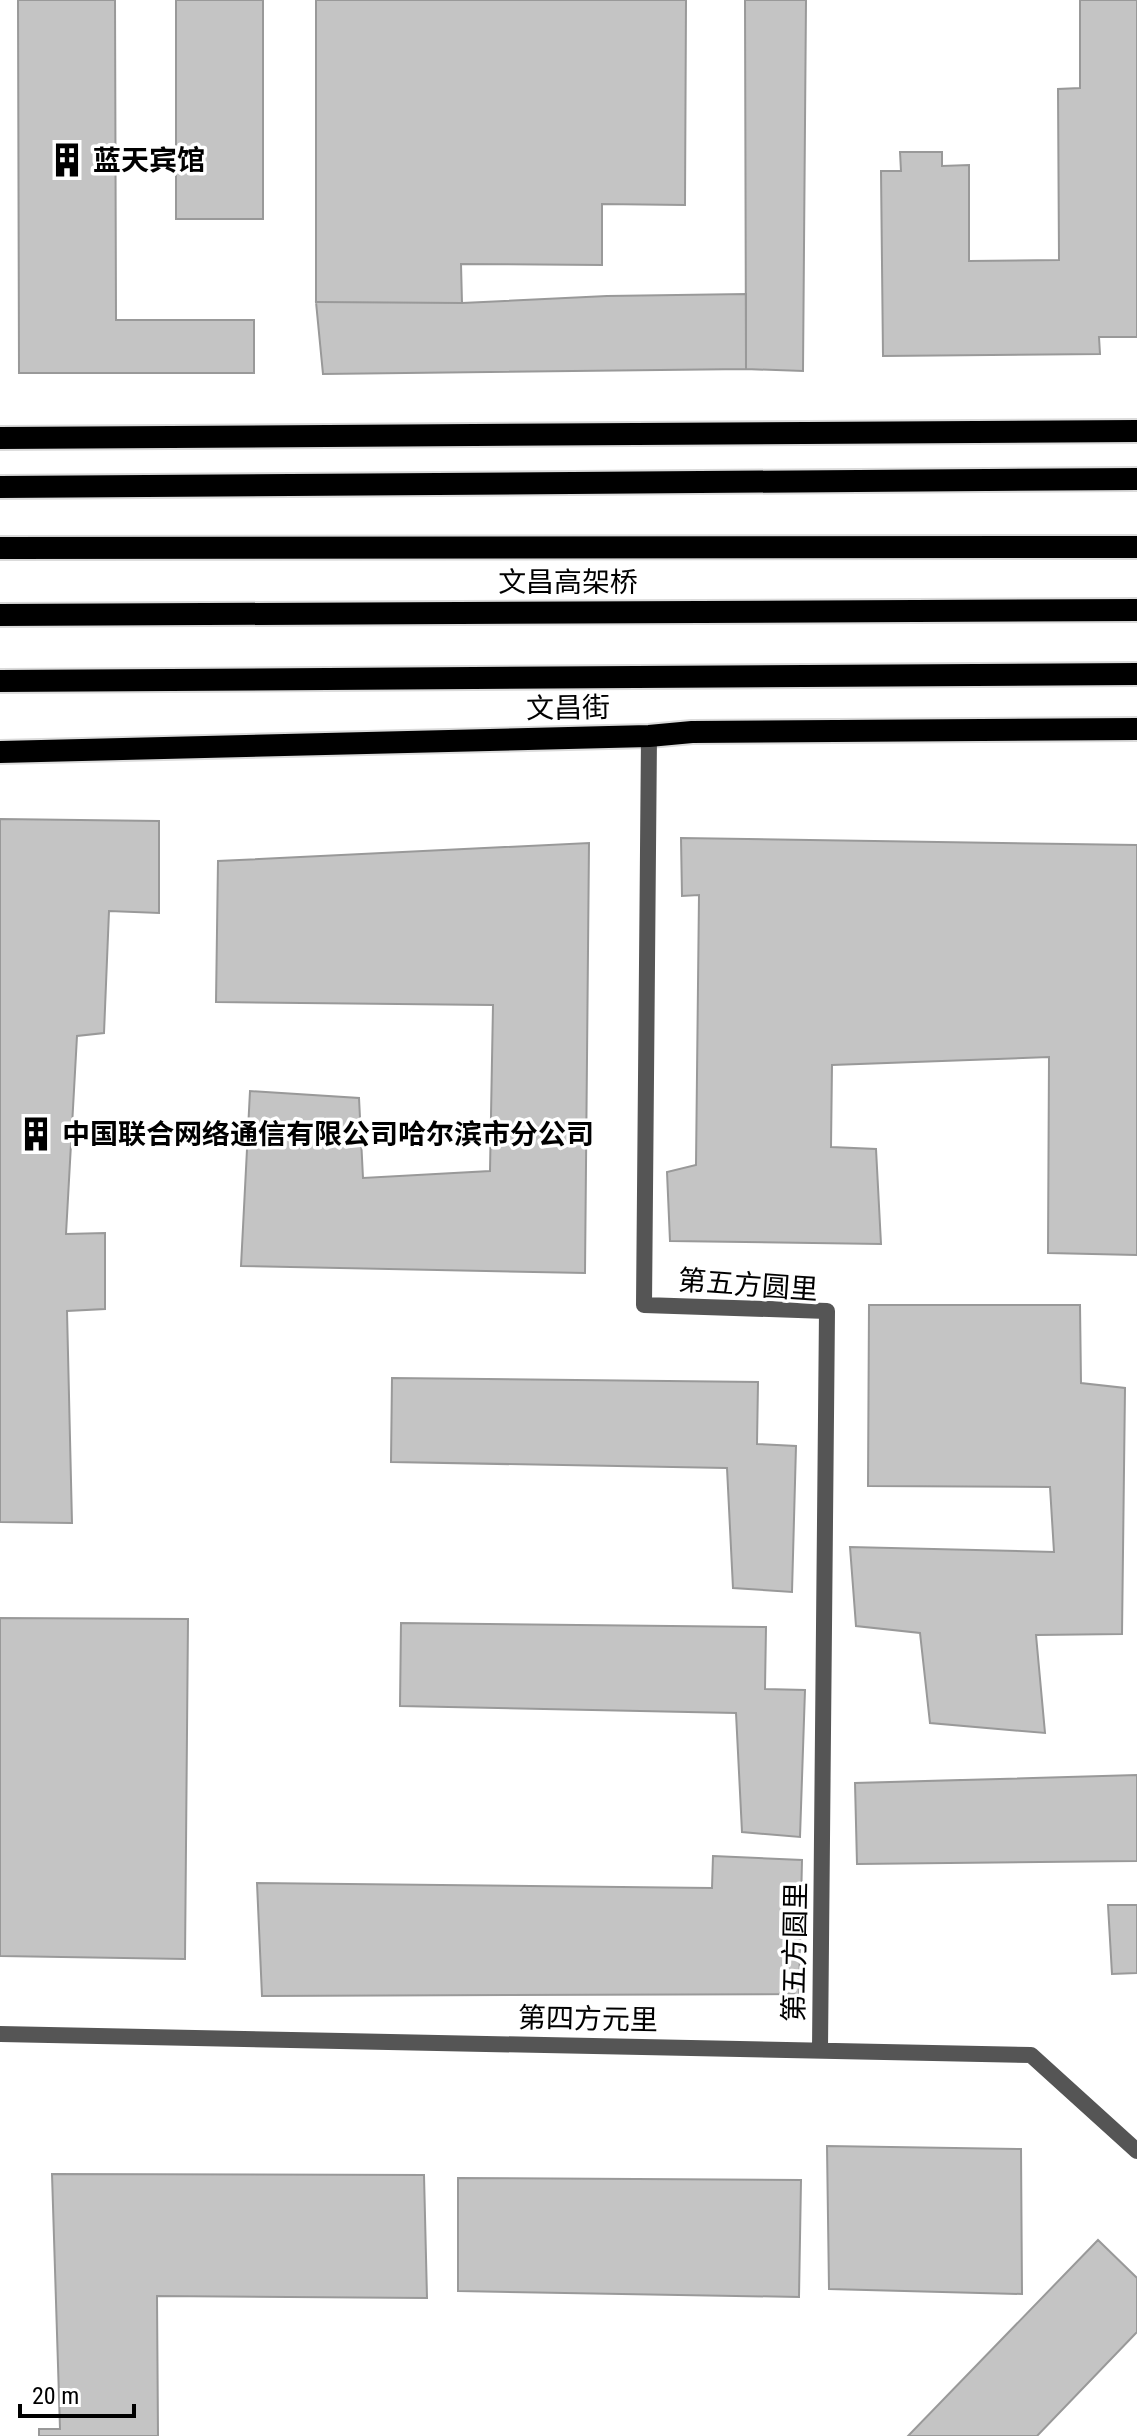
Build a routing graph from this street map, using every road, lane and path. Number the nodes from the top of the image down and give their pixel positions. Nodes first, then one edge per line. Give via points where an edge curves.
1 (1137, 431) edge
2 (0, 438) edge
3 (1137, 479) edge
4 (0, 487) edge
5 (1137, 547) edge
6 (0, 548) edge
7 (1137, 610) edge
8 (0, 615) edge
9 (1137, 674) edge
10 (0, 681) edge
11 (1137, 729) edge
12 (649, 736) junction
13 (0, 752) edge
14 (0, 2034) edge
15 (820, 2049) junction
16 (1137, 2151) edge

1 - 2 highway
3 - 4 highway
5 - 6 highway, 文昌高架桥
7 - 8 highway, 文昌高架桥
9 - 10 highway
11 - 12 highway, 文昌街
12 - 13 highway, 文昌街
12 - 15 street, 第五方圆里 via 644,1305 827,1311
14 - 15 street, 第四方元里
15 - 16 street, 第四方元里 via 1031,2055

